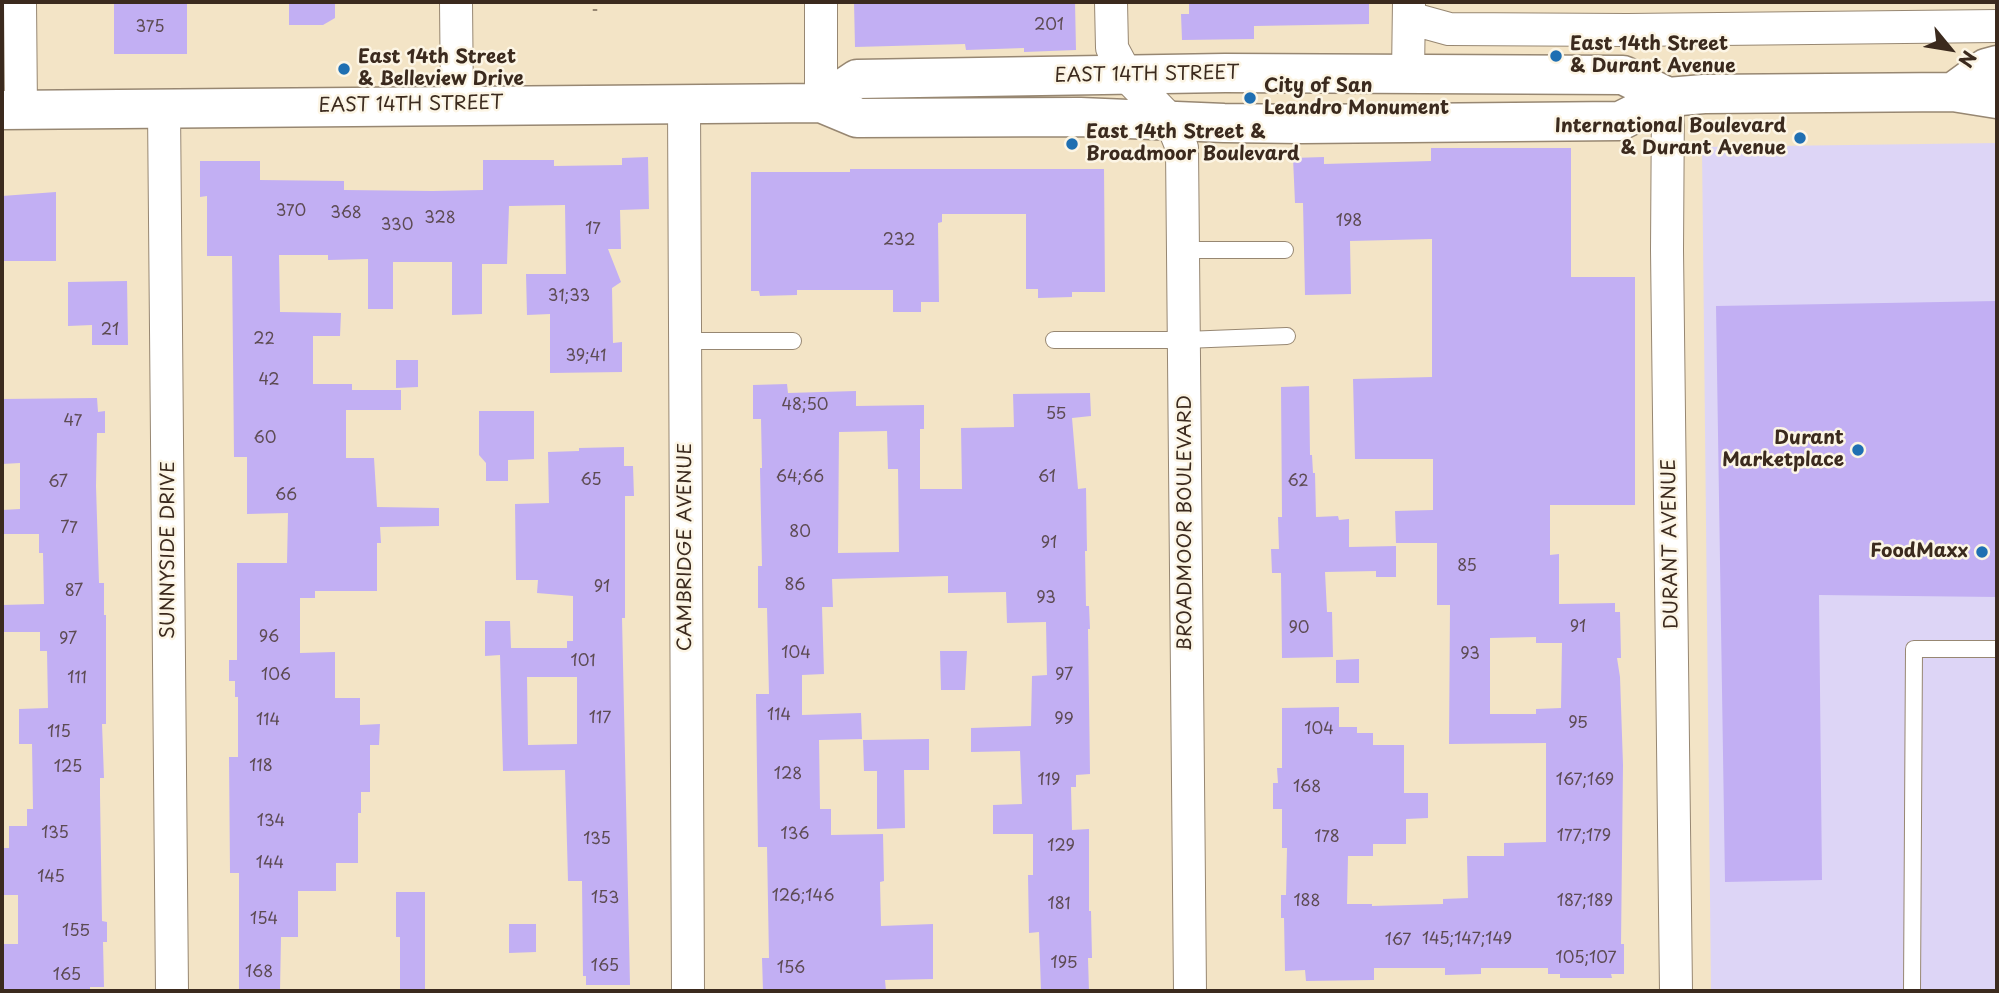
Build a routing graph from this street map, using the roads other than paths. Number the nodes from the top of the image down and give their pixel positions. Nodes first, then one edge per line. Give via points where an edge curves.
1 (20, 2) edge
2 (456, 2) edge
3 (821, 2) edge
4 (1111, 2) edge
5 (1409, 10) edge
6 (1997, 26) edge
7 (1997, 65) edge
8 (1408, 74) junction
9 (1127, 76) junction
10 (1954, 92) junction
11 (1668, 97) junction
12 (1997, 99) edge
13 (684, 103) junction
14 (821, 103) junction
15 (457, 105) junction
16 (164, 109) junction
17 (11, 110) edge
18 (1171, 121) junction
19 (1183, 250) junction
20 (1286, 250) dead end
21 (1287, 336) dead end
22 (1054, 340) dead end
23 (1185, 340) junction
24 (685, 341) junction
25 (793, 341) dead end
26 (1997, 649) edge
27 (172, 991) edge
28 (688, 991) edge
29 (1190, 991) edge
30 (1676, 991) edge
31 (1912, 991) edge

1 - 17 street
2 - 15 street
3 - 14 street
4 - 9 street, BROADMOOR BOULEVARD via 1112,48
5 - 6 street via 1449,29
5 - 8 street
7 - 10 main road
8 - 9 main road, EAST 14TH STREET
8 - 11 main road, EAST 14TH STREET via 1623,75
9 - 14 main road, EAST 14TH STREET via 857,79
9 - 18 street, BROADMOOR BOULEVARD
10 - 11 main road
10 - 12 main road
11 - 18 main road, EAST 14TH STREET via 1620,121
11 - 30 street, DURANT AVENUE
13 - 14 main road, EAST 14TH STREET
13 - 15 main road, EAST 14TH STREET
13 - 24 street, CAMBRIDGE AVENUE
14 - 18 main road, EAST 14TH STREET via 857,118
15 - 16 main road, EAST 14TH STREET
16 - 17 main road, EAST 14TH STREET
16 - 27 street, SUNNYSIDE DRIVE
18 - 19 street, BROADMOOR BOULEVARD via 1182,148
19 - 20 lane
19 - 23 street, BROADMOOR BOULEVARD
21 - 23 lane
22 - 23 lane
23 - 29 street, BROADMOOR BOULEVARD
24 - 25 lane
24 - 28 street, CAMBRIDGE AVENUE
26 - 31 lane via 1914,649

